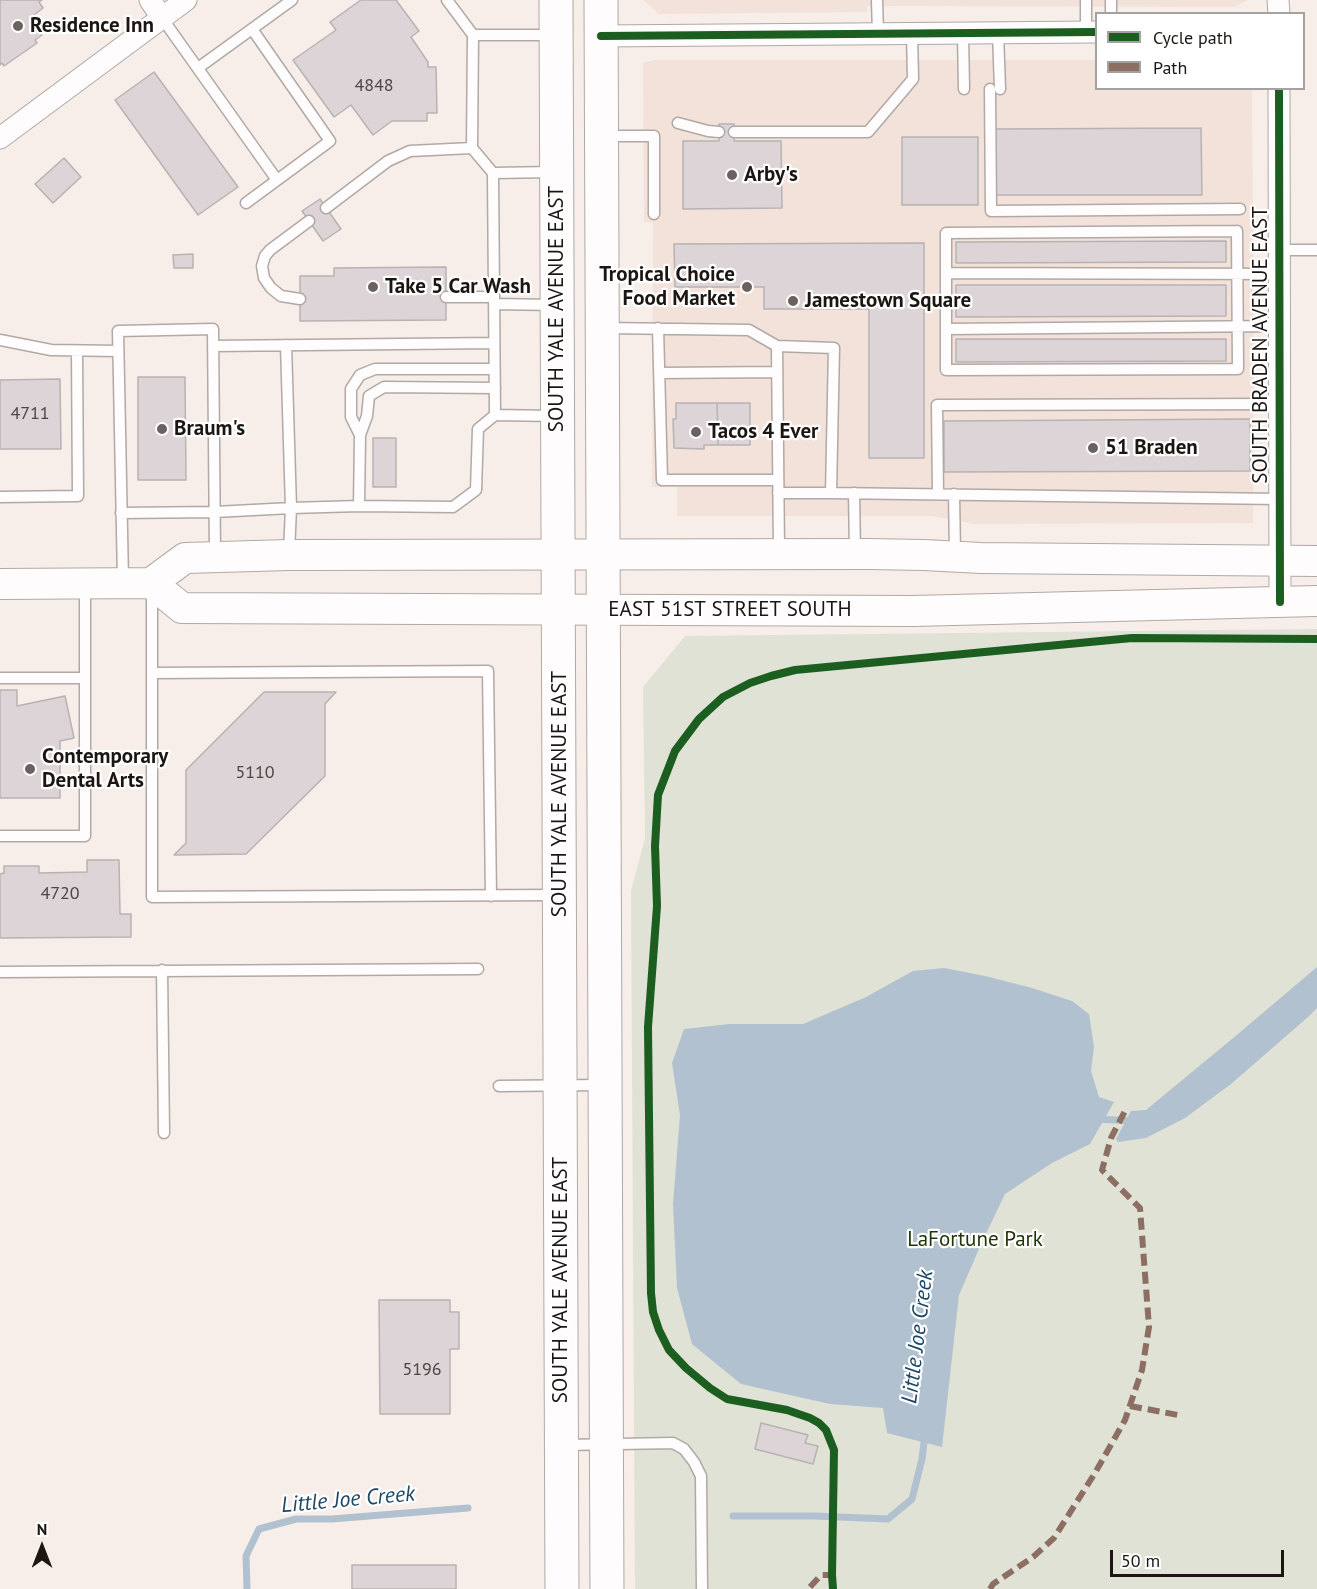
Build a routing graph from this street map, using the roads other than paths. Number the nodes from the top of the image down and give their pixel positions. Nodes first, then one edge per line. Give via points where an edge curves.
1 (150, 0) edge
2 (186, 0) edge
3 (292, 0) edge
4 (447, 0) edge
5 (556, 0) edge
6 (601, 0) edge
7 (877, 0) edge
8 (1086, 0) edge
9 (162, 18) junction
10 (252, 29) junction
11 (1091, 32) edge
12 (878, 33) junction
13 (912, 33) junction
14 (963, 33) junction
15 (998, 33) junction
16 (473, 35) junction
17 (557, 35) junction
18 (601, 36) junction
19 (198, 68) junction
20 (964, 89) dead end
21 (1279, 90) edge
22 (678, 123) dead end
23 (719, 132) dead end
24 (734, 132) dead end
25 (601, 136) junction
26 (0, 138) edge
27 (472, 148) junction
28 (556, 172) junction
29 (493, 173) junction
30 (277, 180) junction
31 (246, 203) dead end
32 (326, 208) dead end
33 (1240, 209) dead end
34 (654, 214) dead end
35 (309, 221) dead end
36 (1279, 250) junction
37 (1317, 250) edge
38 (946, 273) junction
39 (1237, 273) junction
40 (1279, 274) junction
41 (446, 297) dead end
42 (300, 299) dead end
43 (494, 300) junction
44 (558, 305) junction
45 (1237, 326) junction
46 (1280, 326) junction
47 (602, 327) junction
48 (658, 328) junction
49 (946, 329) junction
50 (0, 340) edge
51 (494, 343) junction
52 (286, 345) junction
53 (213, 346) junction
54 (777, 346) junction
55 (77, 351) junction
56 (118, 351) junction
57 (494, 369) junction
58 (777, 372) junction
59 (659, 373) junction
60 (495, 388) junction
61 (1280, 405) junction
62 (495, 415) junction
63 (558, 416) junction
64 (360, 435) junction
65 (778, 480) junction
66 (831, 493) junction
67 (778, 494) junction
68 (854, 494) junction
69 (938, 494) junction
70 (954, 494) junction
71 (0, 497) edge
72 (1280, 498) junction
73 (359, 506) junction
74 (291, 508) junction
75 (215, 512) junction
76 (121, 513) junction
77 (779, 554) junction
78 (855, 554) junction
79 (289, 555) junction
80 (558, 555) junction
81 (603, 555) junction
82 (955, 556) junction
83 (216, 557) junction
84 (1280, 560) junction
85 (1317, 561) edge
86 (85, 583) junction
87 (137, 583) junction
88 (0, 584) edge
89 (1317, 601) edge
90 (1280, 602) junction
91 (559, 610) junction
92 (603, 610) junction
93 (152, 673) junction
94 (0, 678) edge
95 (85, 678) junction
96 (0, 836) edge
97 (560, 895) junction
98 (491, 896) junction
99 (478, 969) dead end
100 (162, 970) junction
101 (0, 972) edge
102 (561, 1085) junction
103 (605, 1085) junction
104 (500, 1086) dead end
105 (164, 1133) dead end
106 (606, 1444) junction
107 (561, 1445) junction
108 (562, 1589) edge
109 (607, 1589) edge
110 (702, 1589) edge

1 - 9 street
2 - 9 street
3 - 10 lane
4 - 16 lane
5 - 17 main road, SOUTH YALE AVENUE EAST
6 - 18 main road, SOUTH YALE AVENUE EAST
7 - 12 lane
8 - 11 lane
9 - 19 lane
9 - 26 street
10 - 19 lane
10 - 30 lane via 330,141
11 - 15 street
12 - 13 street
12 - 18 street
13 - 14 street
13 - 24 lane via 913,79 868,132
14 - 15 street
14 - 20 lane
15 - 33 lane via 991,211
16 - 17 lane
16 - 27 lane
17 - 18 main road
17 - 28 main road, SOUTH YALE AVENUE EAST
18 - 25 main road, SOUTH YALE AVENUE EAST
19 - 30 lane
21 - 36 street, SOUTH BRADEN AVENUE EAST
22 - 23 lane
25 - 34 lane via 654,136
25 - 47 main road, SOUTH YALE AVENUE EAST
27 - 29 lane
27 - 32 lane via 410,151 388,161
28 - 29 lane
28 - 44 main road, SOUTH YALE AVENUE EAST
29 - 43 lane
30 - 31 lane
35 - 42 lane via 270,250 262,266 264,278 280,296
36 - 37 lane
36 - 40 street, SOUTH BRADEN AVENUE EAST
38 - 39 lane
38 - 39 lane via 946,233 1237,231
38 - 49 lane
39 - 40 lane
39 - 45 lane
40 - 46 street, SOUTH BRADEN AVENUE EAST
41 - 43 lane
43 - 44 lane
43 - 51 lane
44 - 63 main road, SOUTH YALE AVENUE EAST
45 - 46 lane
45 - 49 lane
45 - 49 lane via 1238,369 946,370
46 - 61 street, SOUTH BRADEN AVENUE EAST
47 - 48 lane
47 - 81 main road, SOUTH YALE AVENUE EAST
48 - 54 lane via 749,330
48 - 59 lane
50 - 55 lane
51 - 52 lane
51 - 57 lane
52 - 53 lane
52 - 74 lane
53 - 56 lane via 213,329 118,331
53 - 75 lane
54 - 58 lane
54 - 66 lane via 834,348
55 - 56 lane
55 - 71 lane via 78,496
56 - 76 lane
57 - 60 lane
57 - 64 lane via 375,369 360,375 351,389 351,417
58 - 59 lane
58 - 65 lane
59 - 65 lane via 662,480
60 - 62 lane
60 - 64 lane via 384,387 369,396
61 - 69 lane via 937,405
61 - 72 street, SOUTH BRADEN AVENUE EAST
62 - 63 lane
62 - 73 lane via 478,429 476,490 453,507
63 - 80 main road, SOUTH YALE AVENUE EAST
64 - 73 lane
65 - 67 lane
66 - 67 lane
66 - 68 lane
67 - 77 lane
68 - 69 lane
68 - 78 lane
69 - 70 lane
70 - 72 lane
70 - 82 lane
72 - 84 street, SOUTH BRADEN AVENUE EAST
73 - 74 lane
74 - 75 lane
74 - 79 lane
75 - 76 lane
75 - 83 lane
76 - 87 lane
77 - 78 main road
77 - 81 main road
78 - 82 main road
79 - 80 main road
79 - 83 main road
80 - 81 main road
80 - 91 main road, SOUTH YALE AVENUE EAST
81 - 92 main road, SOUTH YALE AVENUE EAST
82 - 84 main road
83 - 87 main road via 185,558
84 - 85 main road
84 - 90 street, SOUTH BRADEN AVENUE EAST
86 - 87 main road
86 - 88 main road
86 - 95 lane
87 - 91 main road, EAST 51ST STREET SOUTH via 182,608
87 - 93 lane
89 - 90 main road, EAST 51ST STREET SOUTH
90 - 92 main road, EAST 51ST STREET SOUTH via 913,611
91 - 92 main road, EAST 51ST STREET SOUTH
91 - 97 main road, SOUTH YALE AVENUE EAST
92 - 103 main road, SOUTH YALE AVENUE EAST
93 - 98 lane via 488,671
93 - 98 lane via 152,897
94 - 95 lane
95 - 96 lane via 85,836
97 - 98 lane
97 - 102 main road, SOUTH YALE AVENUE EAST
99 - 100 lane
100 - 101 lane
100 - 105 lane
102 - 103 lane
102 - 104 lane
102 - 107 main road, SOUTH YALE AVENUE EAST
103 - 106 main road, SOUTH YALE AVENUE EAST
106 - 107 lane
106 - 109 main road, SOUTH YALE AVENUE EAST
106 - 110 lane via 673,1443 694,1462 701,1476
107 - 108 main road, SOUTH YALE AVENUE EAST

